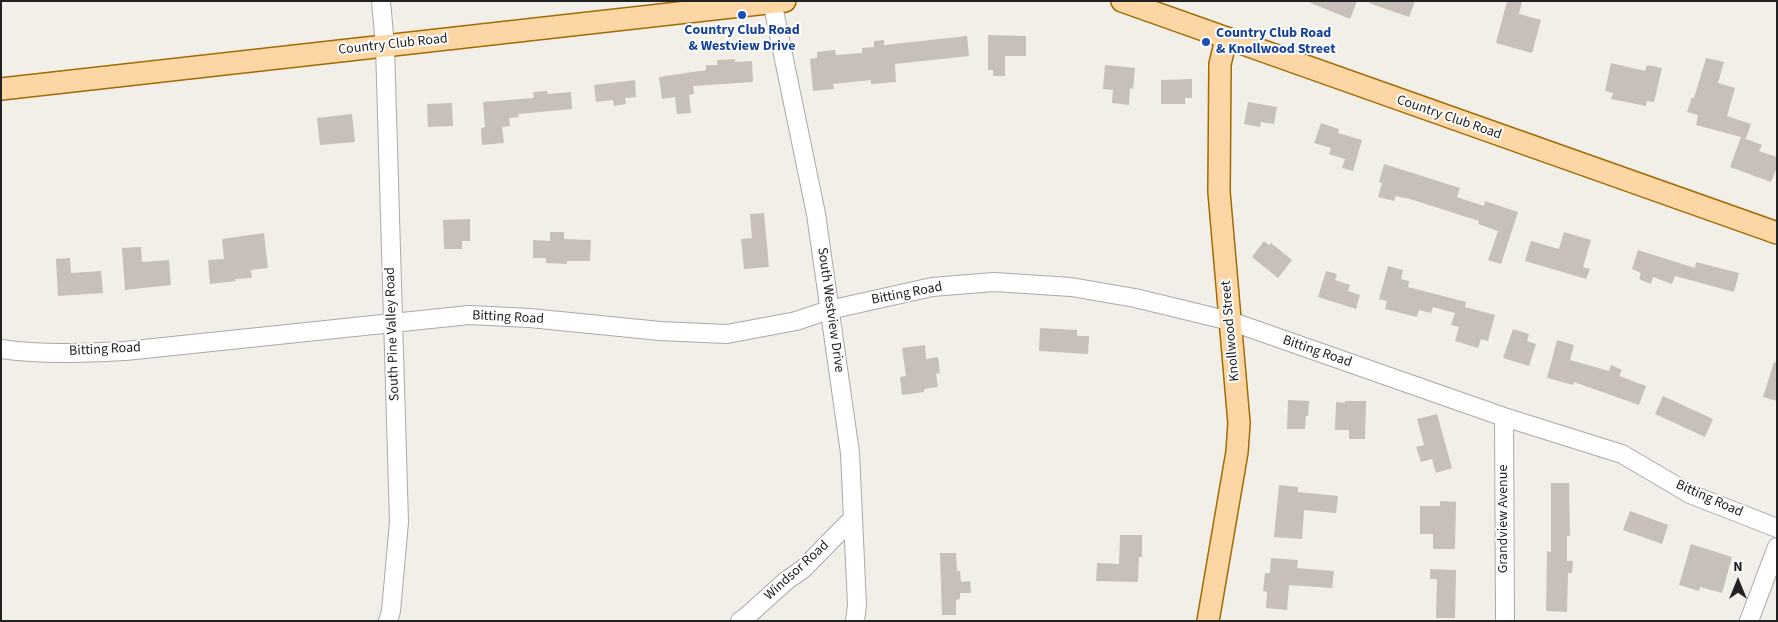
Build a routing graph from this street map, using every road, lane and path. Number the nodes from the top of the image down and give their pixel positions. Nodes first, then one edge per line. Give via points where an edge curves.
1 (381, 1) edge
2 (1122, 1) edge
3 (776, 2) edge
4 (1226, 39) junction
5 (385, 46) junction
6 (1, 89) edge
7 (1777, 233) edge
8 (829, 310) junction
9 (1230, 321) junction
10 (393, 322) junction
11 (1, 349) edge
12 (1504, 417) junction
13 (852, 520) junction
14 (1777, 528) edge
15 (1777, 547) edge
16 (388, 621) edge
17 (740, 621) edge
18 (856, 621) edge
19 (1208, 621) edge
20 (1505, 621) edge
21 (1749, 621) edge

1 - 5 street, South Pine Valley Road
2 - 4 main road, Country Club Road
3 - 5 main road, Country Club Road
3 - 8 street, South Westview Drive via 816,214
4 - 7 main road, Country Club Road
4 - 9 main road, Knollwood Street via 1220,64 1219,192
5 - 6 main road, Country Club Road
5 - 10 street, South Pine Valley Road
8 - 9 street, Bitting Road via 932,288 994,282 1071,287 1135,298
8 - 10 street, Bitting Road via 796,321 726,334 469,315
8 - 13 street, South Westview Drive via 850,452
9 - 12 street, Bitting Road
9 - 19 main road, Knollwood Street via 1239,423 1238,452
10 - 11 street, Bitting Road via 125,351 26,352
10 - 16 street, South Pine Valley Road via 398,522
12 - 14 street, Bitting Road via 1622,454 1690,494
12 - 20 street, Grandview Avenue
13 - 17 street, Windsor Road via 803,569
13 - 18 street, South Westview Drive
15 - 21 street

